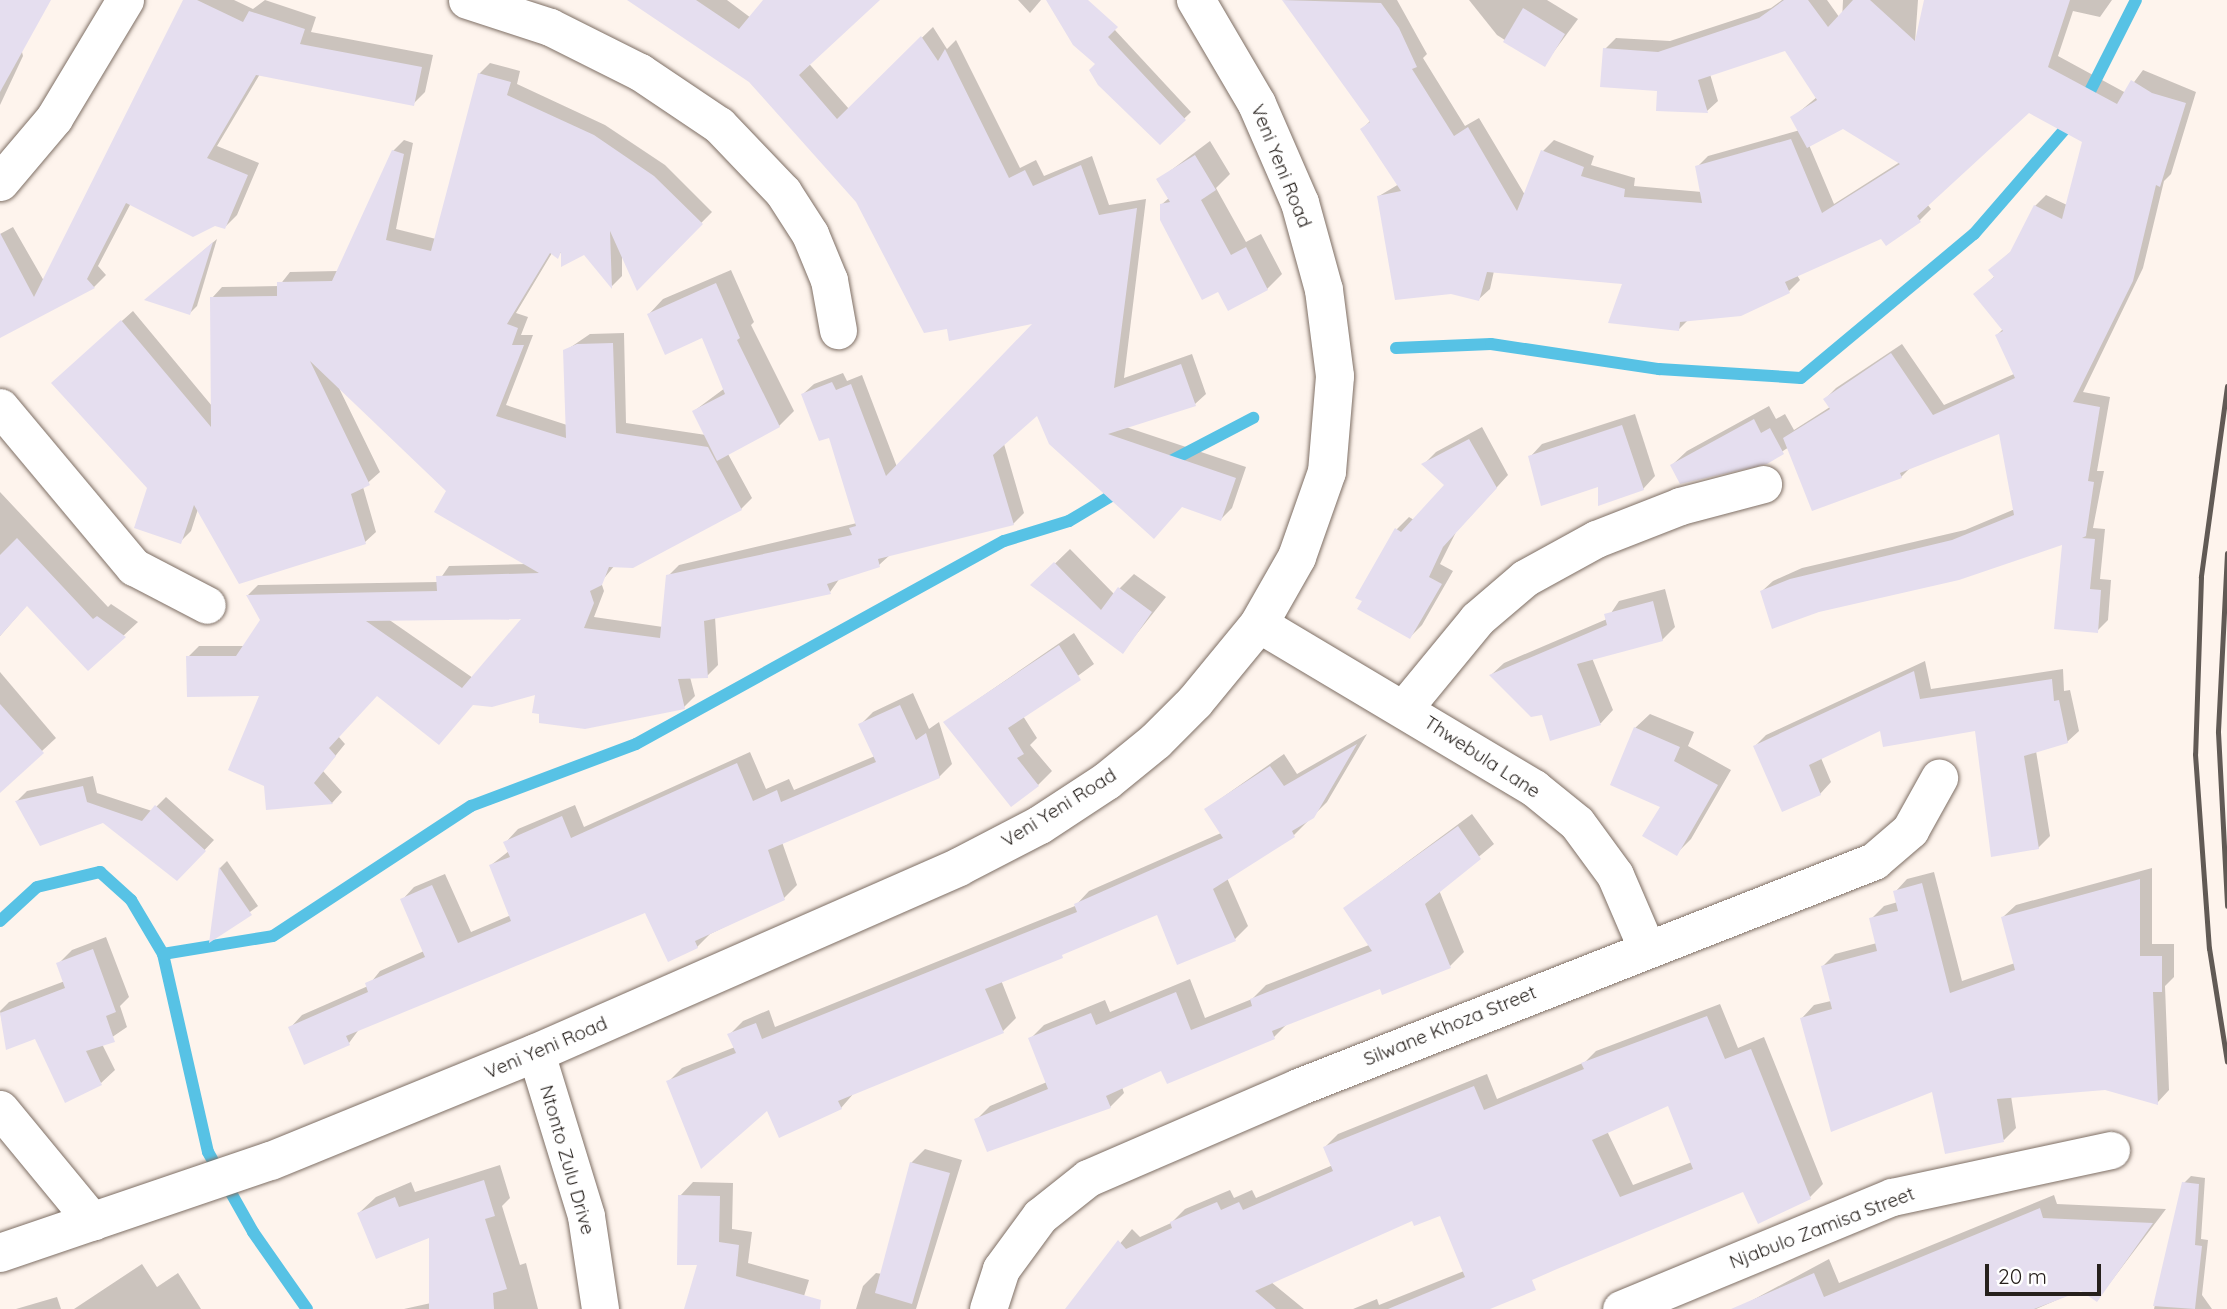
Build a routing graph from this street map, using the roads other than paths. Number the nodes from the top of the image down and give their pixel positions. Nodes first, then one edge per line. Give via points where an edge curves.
1 (125, 0) edge
2 (467, 0) edge
3 (1196, 0) edge
4 (0, 182) edge
5 (838, 330) dead end
6 (0, 407) edge
7 (1763, 484) dead end
8 (207, 605) dead end
9 (1259, 624) junction
10 (1404, 708) junction
11 (1939, 778) dead end
12 (1646, 947) junction
13 (536, 1053) junction
14 (0, 1110) edge
15 (2111, 1150) dead end
16 (93, 1222) junction
17 (0, 1253) edge
18 (600, 1309) edge
19 (988, 1309) edge
20 (1621, 1309) edge

1 - 4 street via 54,118
2 - 5 street via 550,27 629,66 719,125 783,192 810,234 829,280
3 - 9 street, Veni Yeni Road via 1256,104 1300,203 1324,290 1335,376 1327,472 1297,556
6 - 8 street via 134,567
7 - 10 street via 1681,506 1596,539 1525,578 1477,619
9 - 10 street, Thwebula Lane
9 - 13 street, Veni Yeni Road via 1156,741 1107,781 1040,825 959,867
10 - 12 street, Thwebula Lane via 1534,788 1577,823 1615,875
11 - 12 street, Silwane Khoza Street via 1910,830 1874,861 1746,914
12 - 19 street, Silwane Khoza Street via 1298,1087 1088,1178 1040,1216 1001,1269
13 - 16 street, Veni Yeni Road via 271,1161
13 - 18 street, Ntonto Zulu Drive via 586,1216
14 - 16 street
15 - 20 street, Njabulo Zamisa Street via 1892,1197
16 - 17 street, Veni Yeni Road

